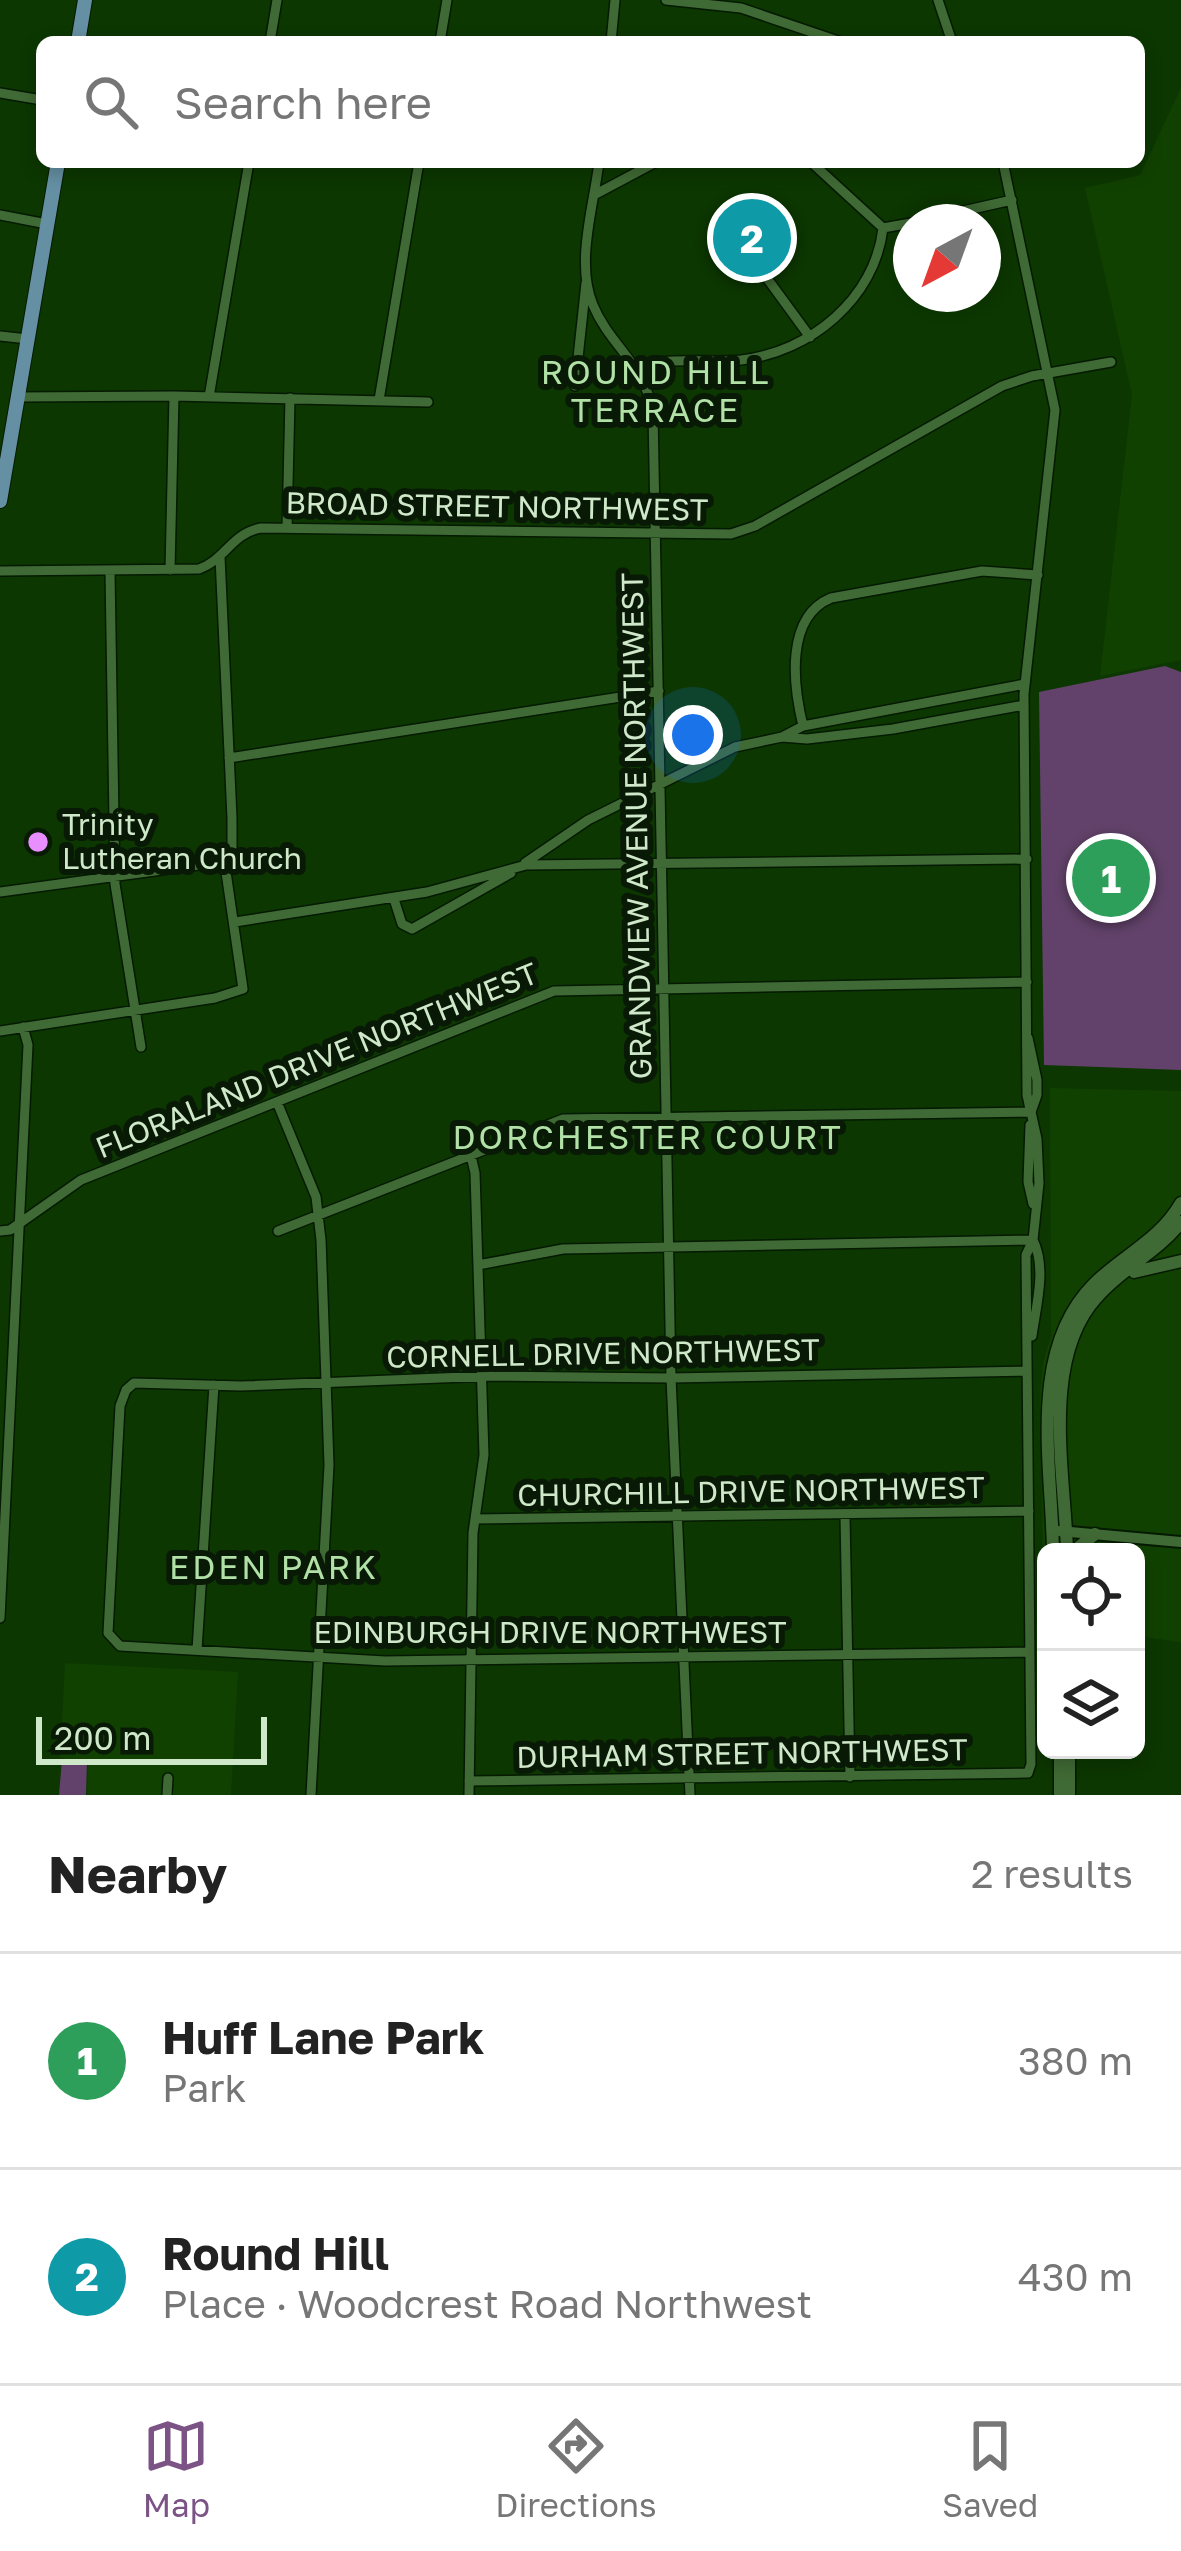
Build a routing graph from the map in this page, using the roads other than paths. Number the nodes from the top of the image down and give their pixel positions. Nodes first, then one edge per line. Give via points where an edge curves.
1 (85, 0) edge
2 (277, 0) edge
3 (447, 0) edge
4 (615, 0) edge
5 (666, 0) edge
6 (938, 0) edge
7 (79, 36) edge
8 (271, 36) edge
9 (441, 36) edge
10 (611, 36) edge
11 (823, 36) edge
12 (950, 36) edge
13 (0, 92) edge
14 (36, 99) edge
15 (57, 168) edge
16 (248, 168) edge
17 (417, 168) edge
18 (598, 168) edge
19 (645, 168) edge
20 (818, 168) edge
21 (1004, 168) edge
22 (594, 195) junction
23 (1012, 200) junction
24 (994, 204) edge
25 (0, 215) edge
26 (47, 224) junction
27 (893, 226) edge
28 (883, 228) junction
29 (734, 232) dead end
30 (587, 278) junction
31 (0, 335) edge
32 (811, 337) junction
33 (28, 339) junction
34 (1111, 362) dead end
35 (637, 366) junction
36 (1050, 373) junction
37 (575, 386) dead end
38 (174, 395) junction
39 (18, 397) junction
40 (209, 397) junction
41 (290, 398) junction
42 (379, 400) junction
43 (428, 402) dead end
44 (4, 455) edge
45 (0, 501) edge
46 (287, 528) junction
47 (656, 536) junction
48 (220, 557) junction
49 (170, 570) junction
50 (0, 571) edge
51 (110, 571) junction
52 (1038, 575) junction
53 (1025, 684) junction
54 (659, 691) junction
55 (1024, 704) junction
56 (803, 726) junction
57 (782, 737) junction
58 (229, 758) junction
59 (662, 782) junction
60 (1027, 859) junction
61 (228, 861) junction
62 (664, 864) junction
63 (520, 866) junction
64 (116, 875) junction
65 (0, 892) edge
66 (394, 898) junction
67 (235, 922) junction
68 (1028, 982) junction
69 (664, 987) junction
70 (136, 1009) junction
71 (23, 1027) junction
72 (0, 1031) edge
73 (142, 1047) dead end
74 (277, 1102) junction
75 (1031, 1112) junction
76 (668, 1117) junction
77 (471, 1156) junction
78 (1181, 1202) edge
79 (319, 1216) junction
80 (21, 1222) junction
81 (1181, 1222) edge
82 (0, 1231) edge
83 (278, 1231) dead end
84 (1033, 1240) junction
85 (669, 1247) junction
86 (1181, 1261) edge
87 (478, 1265) junction
88 (1122, 1275) junction
89 (1027, 1371) junction
90 (482, 1377) junction
91 (671, 1378) junction
92 (326, 1382) junction
93 (214, 1385) junction
94 (1029, 1511) junction
95 (845, 1516) junction
96 (678, 1517) junction
97 (475, 1519) junction
98 (1059, 1531) junction
99 (1095, 1534) junction
100 (1181, 1542) edge
101 (1056, 1543) edge
102 (1065, 1543) edge
103 (1082, 1543) edge
104 (109, 1603) joint
105 (0, 1618) edge
106 (197, 1650) junction
107 (1029, 1652) junction
108 (847, 1655) junction
109 (682, 1658) junction
110 (318, 1659) junction
111 (471, 1660) junction
112 (1064, 1759) edge
113 (850, 1777) junction
114 (169, 1778) dead end
115 (689, 1780) junction
116 (469, 1781) junction
117 (167, 1795) edge
118 (310, 1795) edge
119 (469, 1795) edge
120 (690, 1795) edge
121 (1064, 1795) edge

1 - 7 main road
2 - 8 street
3 - 9 street
4 - 10 street
5 - 11 street via 741,8
6 - 12 street
13 - 14 street
15 - 26 main road
16 - 40 street
17 - 42 street
18 - 22 street, GRANDVIEW AVENUE NORTHWEST
19 - 22 street
20 - 28 street
21 - 23 street
22 - 30 street, GRANDVIEW AVENUE NORTHWEST
23 - 24 street
23 - 36 street
25 - 26 street
26 - 33 main road
27 - 28 street
28 - 32 street via 865,282
29 - 32 street
30 - 35 street, GRANDVIEW AVENUE NORTHWEST via 598,316
30 - 37 street
31 - 33 street
32 - 35 street via 761,357
33 - 39 main road
34 - 36 street, BROAD STREET NORTHWEST
35 - 47 street, GRANDVIEW AVENUE NORTHWEST via 653,412
36 - 47 street, BROAD STREET NORTHWEST via 1002,386 755,526
36 - 52 street via 1055,428
38 - 39 street
38 - 40 street
38 - 49 street
39 - 44 main road
40 - 41 street
41 - 42 street
41 - 46 street
42 - 43 street
44 - 45 main road
46 - 47 street, BROAD STREET NORTHWEST
46 - 48 street, BROAD STREET NORTHWEST via 245,532
47 - 54 street, GRANDVIEW AVENUE NORTHWEST
48 - 49 street, BROAD STREET NORTHWEST via 207,567
48 - 58 street
49 - 51 street, BROAD STREET NORTHWEST
50 - 51 street, BROAD STREET NORTHWEST
51 - 64 street
52 - 53 street
52 - 56 street via 982,571 817,605 797,638
53 - 55 street
53 - 56 street
54 - 58 street
54 - 59 street, GRANDVIEW AVENUE NORTHWEST
55 - 57 street via 948,721
55 - 60 street
56 - 57 street
57 - 59 street via 721,752
58 - 61 street
59 - 62 street, GRANDVIEW AVENUE NORTHWEST
59 - 63 street via 564,833
60 - 62 street
60 - 68 street
61 - 64 street
61 - 67 street
62 - 63 street
62 - 69 street, GRANDVIEW AVENUE NORTHWEST
63 - 66 street
63 - 66 street via 412,929
64 - 65 street
64 - 70 street
66 - 67 street
67 - 70 street via 243,989
68 - 69 street, FLORALAND DRIVE NORTHWEST
68 - 75 street
69 - 74 street, FLORALAND DRIVE NORTHWEST via 554,992
69 - 76 street, GRANDVIEW AVENUE NORTHWEST
70 - 71 street
70 - 73 street
71 - 72 street
71 - 80 street
74 - 79 street
74 - 80 street, FLORALAND DRIVE NORTHWEST via 80,1180
75 - 76 street
75 - 84 street
76 - 77 street via 563,1119
76 - 85 street, GRANDVIEW AVENUE NORTHWEST
77 - 79 street
77 - 87 street
78 - 98 main road via 1156,1236 1083,1297 1058,1341 1049,1387
79 - 83 street
79 - 92 street
80 - 82 street, FLORALAND DRIVE NORTHWEST
80 - 105 street
81 - 88 main road
84 - 85 street
84 - 89 street via 1026,1255
85 - 87 street via 563,1249
85 - 91 street, GRANDVIEW AVENUE NORTHWEST
86 - 88 main road
87 - 90 street
88 - 98 main road via 1085,1311 1065,1357
89 - 91 street, CORNELL DRIVE NORTHWEST
89 - 94 street
90 - 91 street, CORNELL DRIVE NORTHWEST
90 - 92 street, CORNELL DRIVE NORTHWEST
90 - 97 street
91 - 96 street, GRANDVIEW AVENUE NORTHWEST
92 - 93 street, CORNELL DRIVE NORTHWEST
92 - 110 street
93 - 104 street, CORNELL DRIVE NORTHWEST via 134,1383 122,1398
93 - 106 street
94 - 95 street, CHURCHILL DRIVE NORTHWEST
94 - 107 street
95 - 96 street, CHURCHILL DRIVE NORTHWEST
95 - 108 street
96 - 97 street, CHURCHILL DRIVE NORTHWEST
96 - 109 street, GRANDVIEW AVENUE NORTHWEST
97 - 111 street
98 - 99 street
98 - 101 main road
98 - 102 main road
99 - 100 street
99 - 103 main road
104 - 106 street, EDINBURGH DRIVE NORTHWEST via 108,1633 116,1644
106 - 110 street, EDINBURGH DRIVE NORTHWEST
107 - 108 street, EDINBURGH DRIVE NORTHWEST
107 - 113 street, DURHAM STREET NORTHWEST via 1030,1770
108 - 109 street, EDINBURGH DRIVE NORTHWEST
108 - 113 street
109 - 111 street, EDINBURGH DRIVE NORTHWEST
109 - 115 street, GRANDVIEW AVENUE NORTHWEST
110 - 111 street, EDINBURGH DRIVE NORTHWEST
110 - 118 street
111 - 116 street
112 - 121 main road
113 - 115 street, DURHAM STREET NORTHWEST
114 - 117 street
115 - 116 street, DURHAM STREET NORTHWEST
115 - 120 street, GRANDVIEW AVENUE NORTHWEST
116 - 119 street

